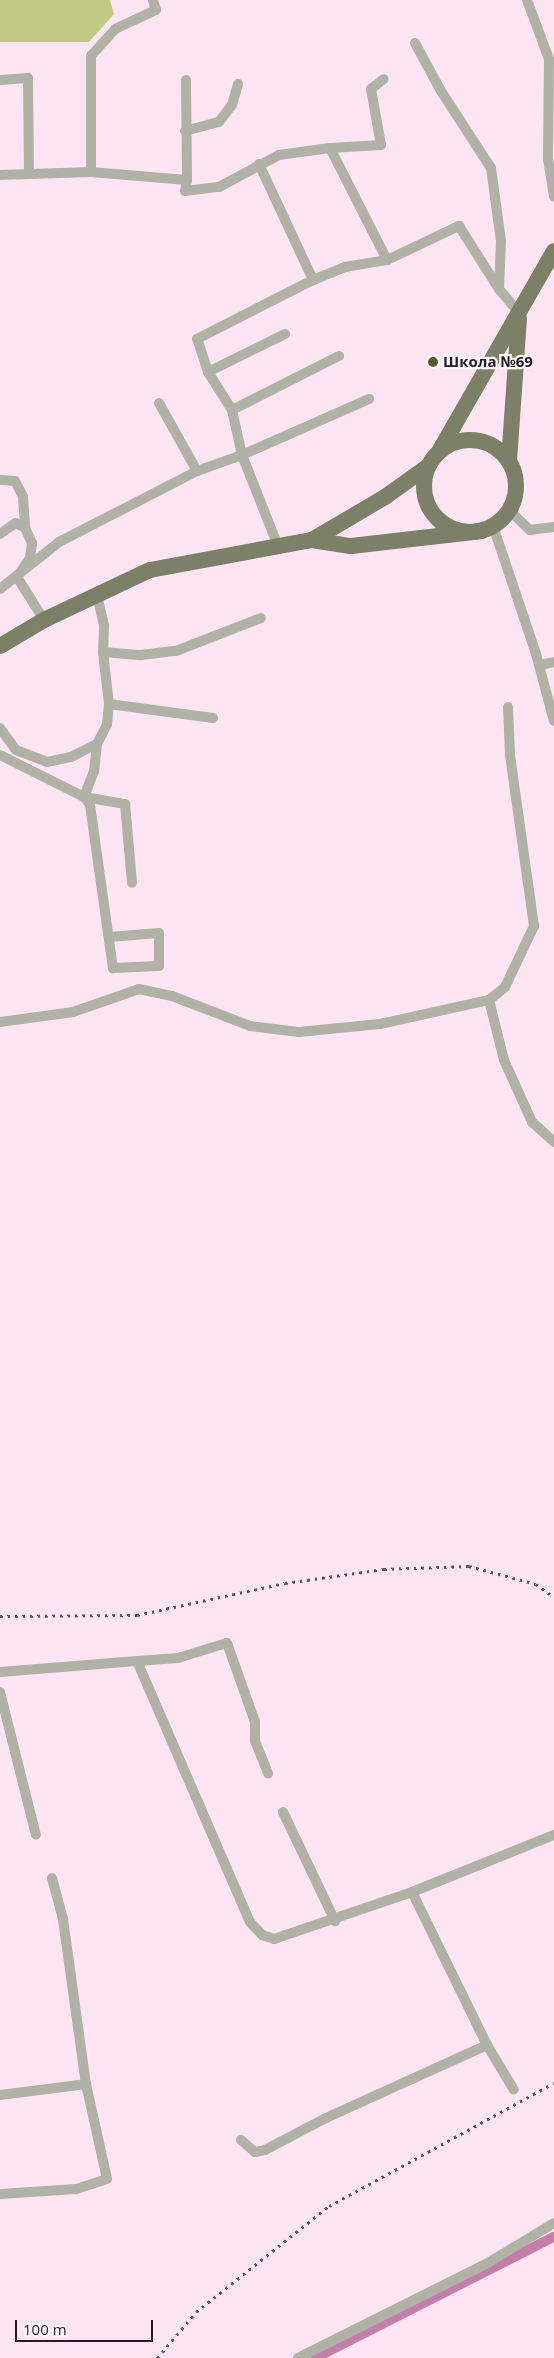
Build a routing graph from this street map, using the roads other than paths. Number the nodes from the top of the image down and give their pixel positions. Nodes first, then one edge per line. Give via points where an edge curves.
1 (152, 0) edge
2 (527, 0) edge
3 (415, 43) dead end
4 (384, 79) dead end
5 (0, 80) edge
6 (186, 80) dead end
7 (238, 84) dead end
8 (185, 131) junction
9 (330, 148) junction
10 (259, 164) junction
11 (91, 172) junction
12 (29, 174) junction
13 (0, 175) edge
14 (187, 180) junction
15 (554, 197) edge
16 (554, 251) edge
17 (387, 260) junction
18 (313, 280) junction
19 (499, 289) junction
20 (519, 313) junction
21 (285, 334) dead end
22 (339, 356) dead end
23 (208, 372) junction
24 (369, 399) dead end
25 (159, 403) dead end
26 (232, 410) junction
27 (440, 450) junction
28 (242, 455) junction
29 (509, 461) junction
30 (427, 467) junction
31 (198, 471) junction
32 (0, 480) edge
33 (510, 510) junction
34 (554, 527) edge
35 (24, 528) junction
36 (488, 528) junction
37 (0, 534) edge
38 (312, 540) junction
39 (278, 546) junction
40 (17, 577) junction
41 (0, 590) edge
42 (97, 595) junction
43 (262, 618) dead end
44 (44, 620) junction
45 (0, 646) edge
46 (103, 652) junction
47 (554, 662) edge
48 (539, 665) junction
49 (109, 704) junction
50 (508, 707) dead end
51 (213, 718) dead end
52 (554, 722) edge
53 (0, 728) edge
54 (97, 744) junction
55 (0, 749) edge
56 (16, 750) junction
57 (0, 755) edge
58 (84, 797) junction
59 (132, 883) dead end
60 (108, 937) junction
61 (488, 1000) junction
62 (0, 1022) edge
63 (554, 1142) edge
64 (137, 1661) junction
65 (0, 1672) edge
66 (0, 1692) edge
67 (268, 1774) dead end
68 (283, 1812) dead end
69 (36, 1835) dead end
70 (554, 1835) edge
71 (52, 1878) dead end
72 (412, 1892) junction
73 (335, 1921) junction
74 (487, 2045) junction
75 (86, 2084) junction
76 (514, 2090) dead end
77 (0, 2095) edge
78 (240, 2140) dead end
79 (0, 2194) edge
80 (554, 2223) edge
81 (298, 2358) edge

1 - 11 street via 156,10 115,29 91,56
2 - 15 street via 549,59 548,159
3 - 19 street via 491,168 501,241
4 - 9 street via 371,89 381,145
5 - 12 street via 28,78
6 - 8 street
7 - 8 street via 232,105 219,122
8 - 14 street
9 - 10 street via 279,155
9 - 17 street
10 - 14 street via 219,187 185,191
10 - 18 street
11 - 12 street
11 - 14 street
12 - 13 street
16 - 20 main road
17 - 18 street via 345,267
17 - 19 street via 459,226
18 - 23 street via 197,339
19 - 20 street
20 - 27 main road
20 - 29 main road
21 - 23 street
22 - 26 street
23 - 26 street
24 - 28 street
25 - 31 street
26 - 28 street
27 - 29 main road via 454,442 477,441 498,450
27 - 30 main road
28 - 31 street
28 - 39 street
29 - 33 main road via 516,485
30 - 36 main road via 424,496 430,510 452,530
30 - 38 main road via 385,497
31 - 40 street via 59,542
32 - 35 street via 15,481 23,497
33 - 34 street via 530,530
33 - 36 main road
35 - 37 street via 16,523
35 - 40 street via 32,543 30,558
36 - 38 main road via 351,546
36 - 48 street
38 - 39 main road
39 - 42 main road via 150,570
40 - 41 street
40 - 44 street
42 - 44 main road
42 - 46 street via 104,626
43 - 46 street via 176,651 141,655
44 - 45 main road
46 - 49 street
47 - 48 street
48 - 52 street
49 - 51 street
49 - 54 street via 107,724
50 - 61 street via 510,755 534,926 505,987
53 - 56 street
54 - 56 street via 71,757 47,762
54 - 58 street via 94,771
55 - 56 street
57 - 58 street
58 - 59 street via 125,804
58 - 60 street via 90,805
60 - 60 street via 113,968 160,966 159,933
61 - 62 street via 380,1024 299,1032 250,1026 172,996 139,989 73,1012
61 - 63 street via 504,1060 532,1122
64 - 65 street
64 - 67 street via 178,1658 227,1643 255,1722 255,1741
64 - 73 street via 250,1922 262,1935 274,1939
66 - 69 street
68 - 73 street
70 - 72 street
71 - 75 street via 62,1919
72 - 73 street
72 - 74 street
74 - 76 street
74 - 78 street via 326,2118 265,2150 255,2152
75 - 77 street
75 - 79 street via 107,2180 76,2189
80 - 81 street via 486,2264

